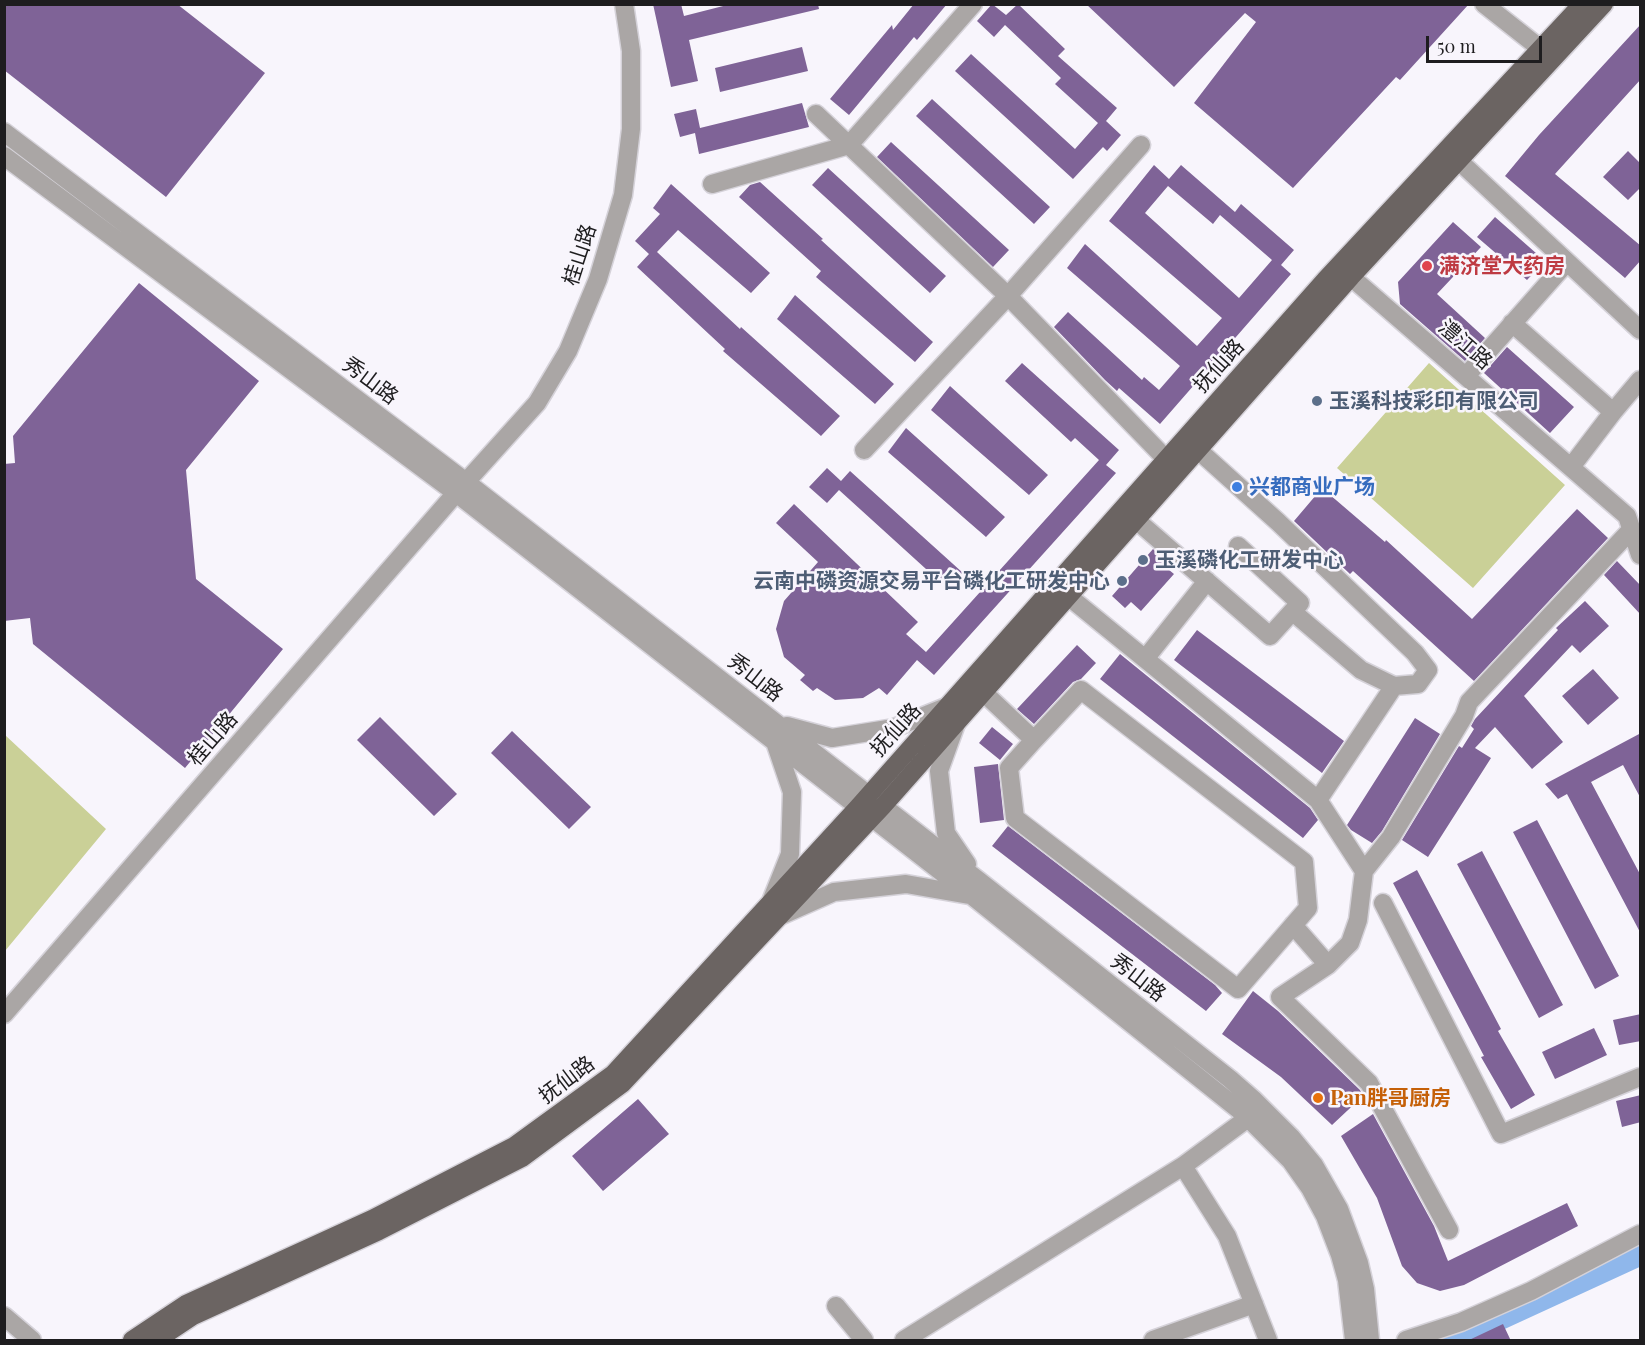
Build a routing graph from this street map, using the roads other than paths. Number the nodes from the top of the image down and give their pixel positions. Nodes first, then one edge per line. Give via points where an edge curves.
1 (624, 4) edge
2 (973, 4) edge
3 (1484, 4) edge
4 (1582, 4) edge
5 (1604, 4) edge
6 (1547, 54) junction
7 (816, 114) dead end
8 (4, 132) edge
9 (849, 145) junction
10 (1141, 145) dead end
11 (4, 156) edge
12 (1460, 161) junction
13 (712, 184) dead end
14 (1567, 262) junction
15 (1351, 277) junction
16 (1008, 296) junction
17 (1512, 323) junction
18 (1641, 330) edge
19 (1466, 376) junction
20 (1641, 380) edge
21 (1613, 412) junction
22 (1197, 449) junction
23 (864, 450) dead end
24 (1166, 459) junction
25 (1571, 467) junction
26 (461, 487) junction
27 (1633, 518) edge
28 (1135, 519) junction
29 (1238, 546) dead end
30 (1641, 555) edge
31 (1207, 581) junction
32 (1068, 596) junction
33 (1293, 612) junction
34 (1145, 659) junction
35 (1394, 686) junction
36 (983, 692) junction
37 (952, 715) junction
38 (776, 723) junction
39 (1034, 740) junction
40 (775, 742) junction
41 (1318, 800) junction
42 (870, 806) junction
43 (1364, 871) junction
44 (974, 887) junction
45 (1383, 903) dead end
46 (775, 910) junction
47 (1293, 925) junction
48 (1328, 965) junction
49 (4, 1014) edge
50 (1641, 1077) edge
51 (1248, 1118) junction
52 (1184, 1166) junction
53 (1449, 1230) dead end
54 (1641, 1234) edge
55 (1254, 1304) junction
56 (836, 1306) dead end
57 (4, 1316) edge
58 (32, 1341) edge
59 (132, 1341) edge
60 (157, 1341) edge
61 (864, 1341) edge
62 (904, 1341) edge
63 (1153, 1341) edge
64 (1268, 1341) edge
65 (1354, 1341) edge
66 (1370, 1341) edge
67 (1406, 1341) edge

1 - 26 street, 桂山路 via 631,51 631,129 623,195 598,279 568,351 537,403
2 - 9 street
3 - 6 street
4 - 6 main road, 抚仙路
5 - 6 main road, 抚仙路
6 - 12 main road, 抚仙路
6 - 24 main road, 抚仙路 via 1325,280
7 - 9 street
8 - 26 street, 秀山路
9 - 13 street
9 - 16 street
10 - 16 street
11 - 26 street, 秀山路
12 - 14 street
12 - 15 main road, 抚仙路
14 - 17 street
14 - 18 street
15 - 19 street, 澧江路
15 - 22 main road, 抚仙路
16 - 23 street
16 - 24 street
17 - 19 street
17 - 21 street
19 - 25 street, 澧江路
20 - 21 street
21 - 25 street
22 - 28 main road, 抚仙路
22 - 35 street via 1416,653 1428,670 1418,684
24 - 37 main road, 抚仙路
25 - 27 street, 澧江路
26 - 38 street, 秀山路
26 - 40 street, 秀山路
26 - 49 street, 桂山路
27 - 30 street, 澧江路
27 - 43 street via 1468,702 1464,716 1391,837
28 - 31 street
28 - 32 main road, 抚仙路
29 - 33 street via 1300,603
31 - 33 street via 1270,636
31 - 34 street
32 - 34 street
32 - 36 main road, 抚仙路
33 - 35 street via 1361,670
34 - 41 street
35 - 41 street
36 - 37 main road, 抚仙路
36 - 39 street
37 - 38 street via 832,738
37 - 42 main road, 抚仙路
37 - 44 street via 939,771 945,833
38 - 42 street, 秀山路
39 - 47 street via 1081,690 1304,862 1308,908
39 - 47 street via 1009,768 1015,818 1238,988
40 - 42 street, 秀山路
40 - 46 street via 792,792 790,854
41 - 43 street
42 - 44 street, 秀山路
42 - 46 main road, 抚仙路
43 - 48 street via 1358,920 1350,943
44 - 46 street via 906,884 834,892
44 - 51 street, 秀山路
44 - 66 street, 秀山路 via 1230,1079 1303,1150 1332,1194 1353,1243 1365,1289
45 - 50 street via 1501,1134
46 - 59 main road, 抚仙路 via 613,1074 514,1146 372,1219 186,1304
46 - 60 main road, 抚仙路 via 622,1084 522,1158 379,1231 193,1316
47 - 48 street
48 - 53 street via 1280,997 1369,1083
51 - 52 street
51 - 65 street, 秀山路 via 1301,1174 1325,1216 1347,1280
52 - 55 street via 1227,1236
52 - 62 street
54 - 67 street via 1531,1291
55 - 63 street
55 - 64 street
56 - 61 street
57 - 58 street

